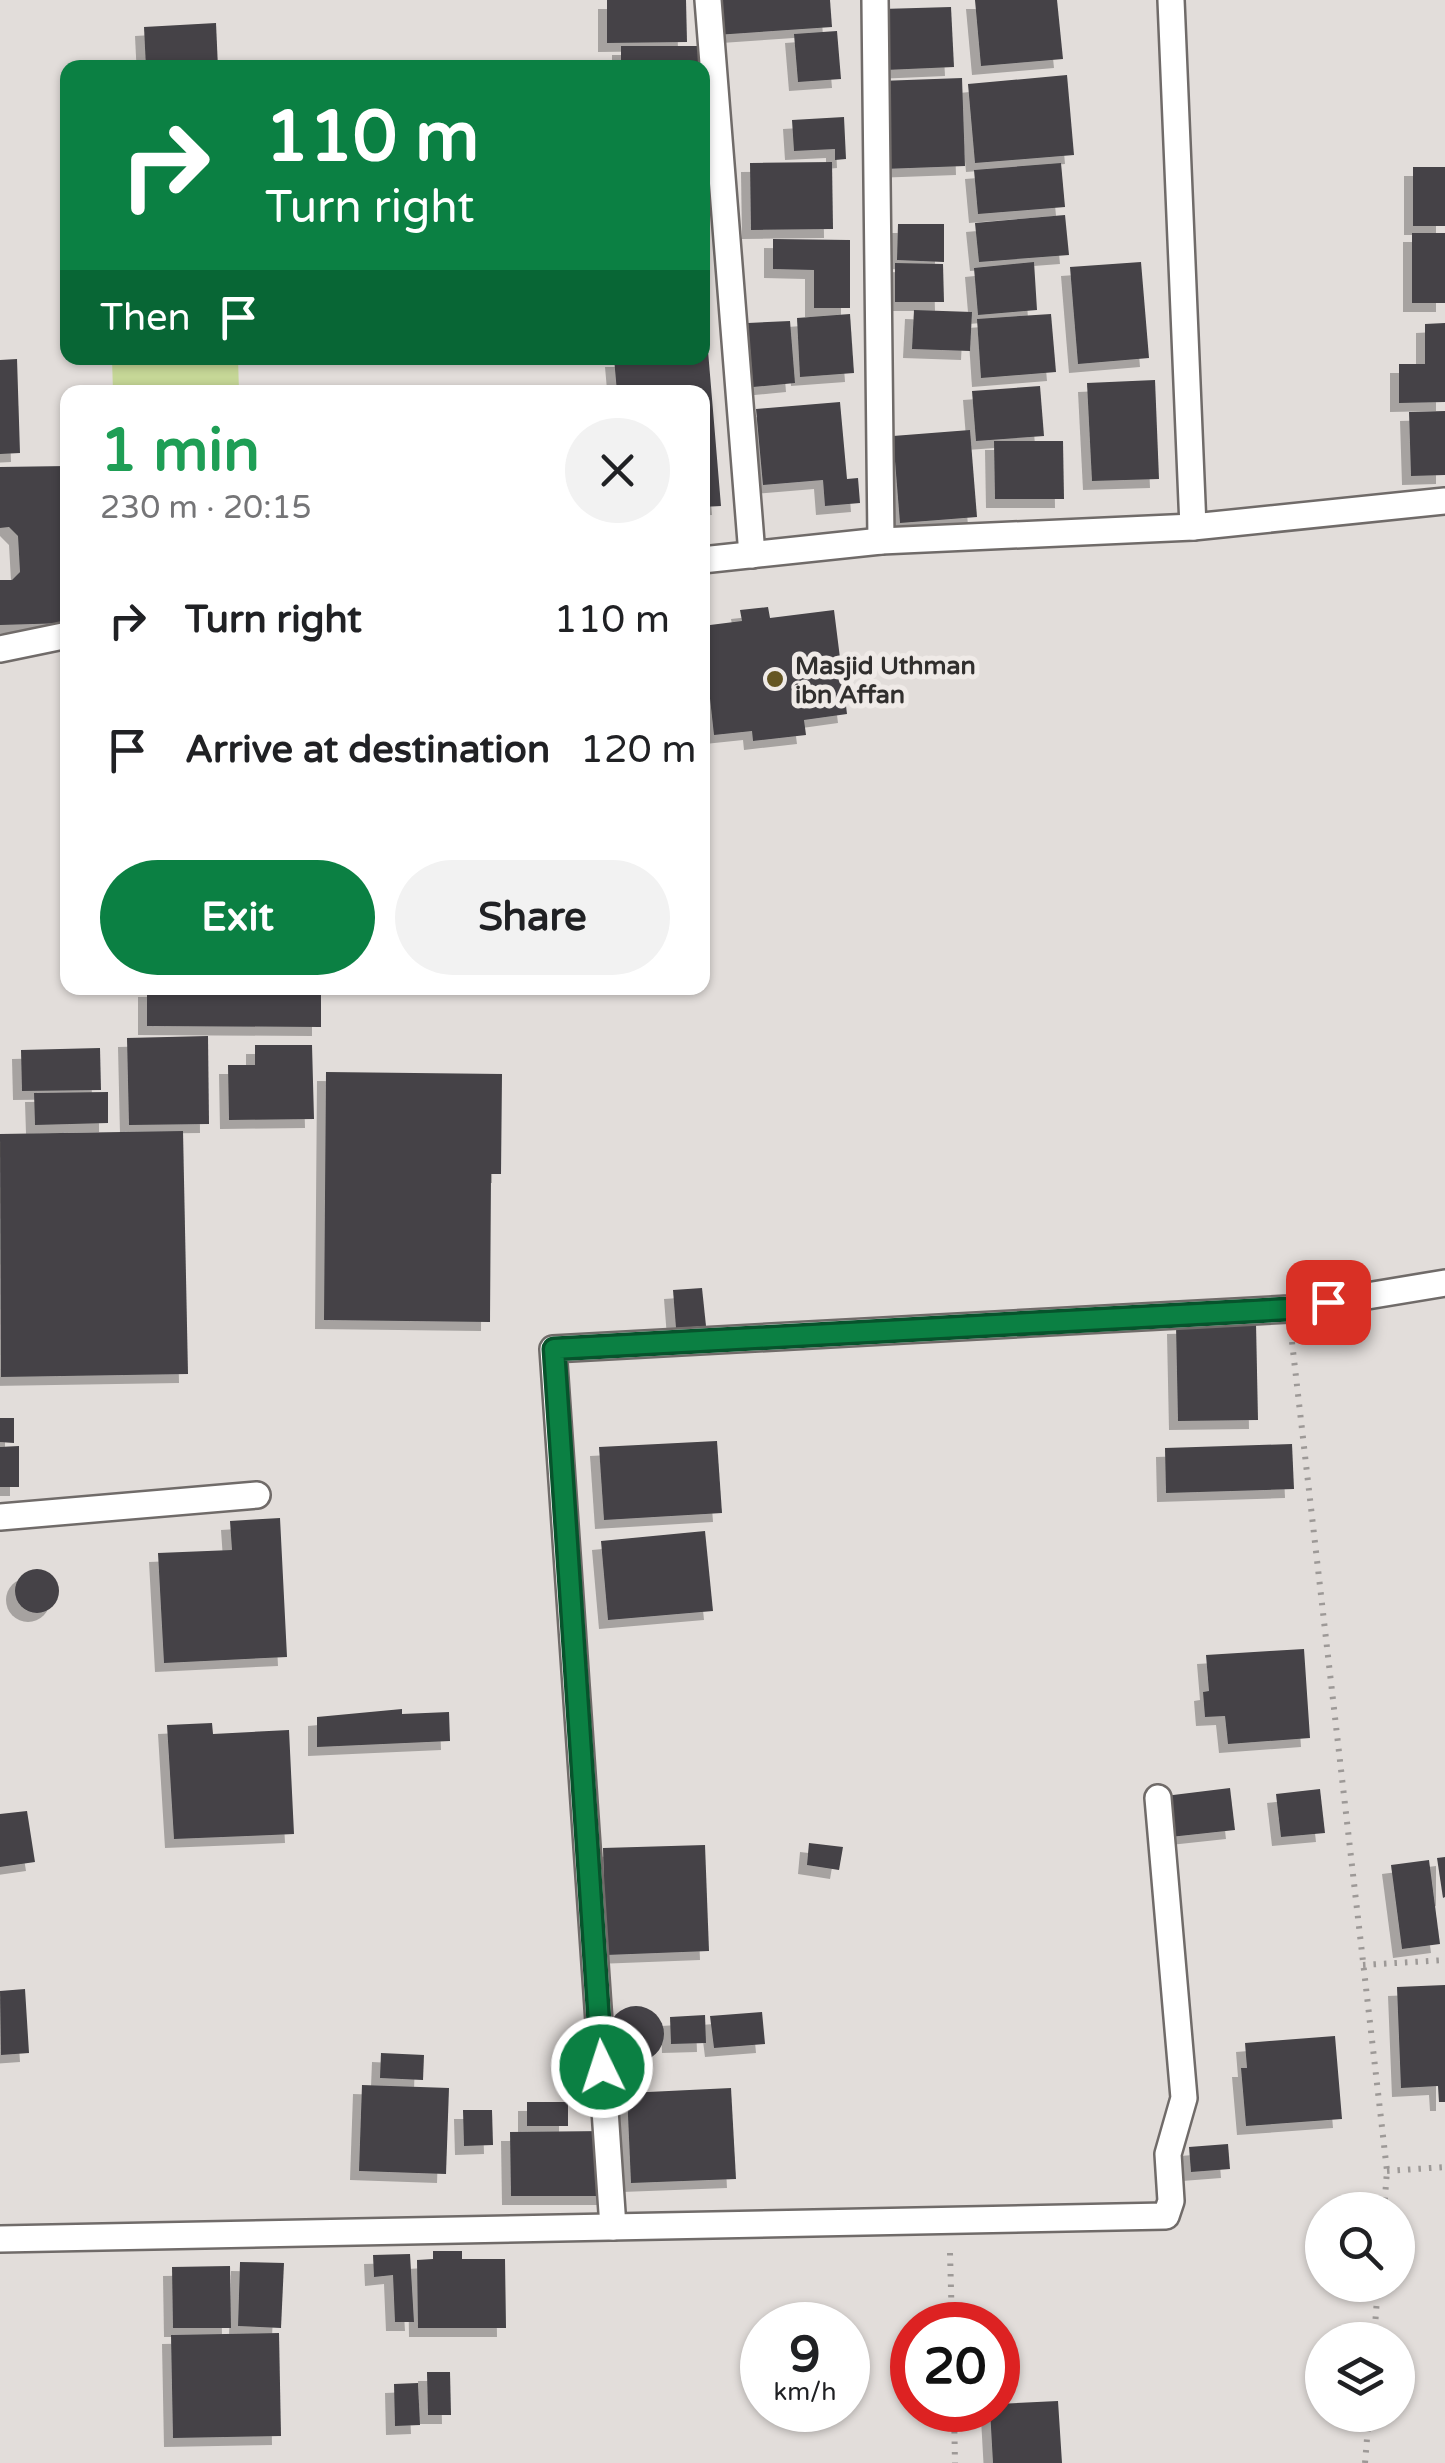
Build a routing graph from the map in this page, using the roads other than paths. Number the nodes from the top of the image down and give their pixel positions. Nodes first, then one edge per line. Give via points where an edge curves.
1 (708, 0) edge
2 (876, 0) edge
3 (1171, 0) edge
4 (1445, 501) edge
5 (1193, 526) junction
6 (881, 541) junction
7 (752, 555) junction
8 (710, 559) edge
9 (60, 637) edge
10 (0, 649) edge
11 (1445, 1284) edge
12 (257, 1495) dead end
13 (0, 1517) edge
14 (1158, 1798) dead end
15 (613, 2227) junction
16 (0, 2239) edge

1 - 7 lane
2 - 6 lane
3 - 5 lane
4 - 5 lane
5 - 6 lane
6 - 7 lane
7 - 8 lane
9 - 10 lane
11 - 15 lane via 1289,1309 554,1349
12 - 13 lane
14 - 15 lane via 1184,2098 1168,2154 1166,2216
15 - 16 lane

